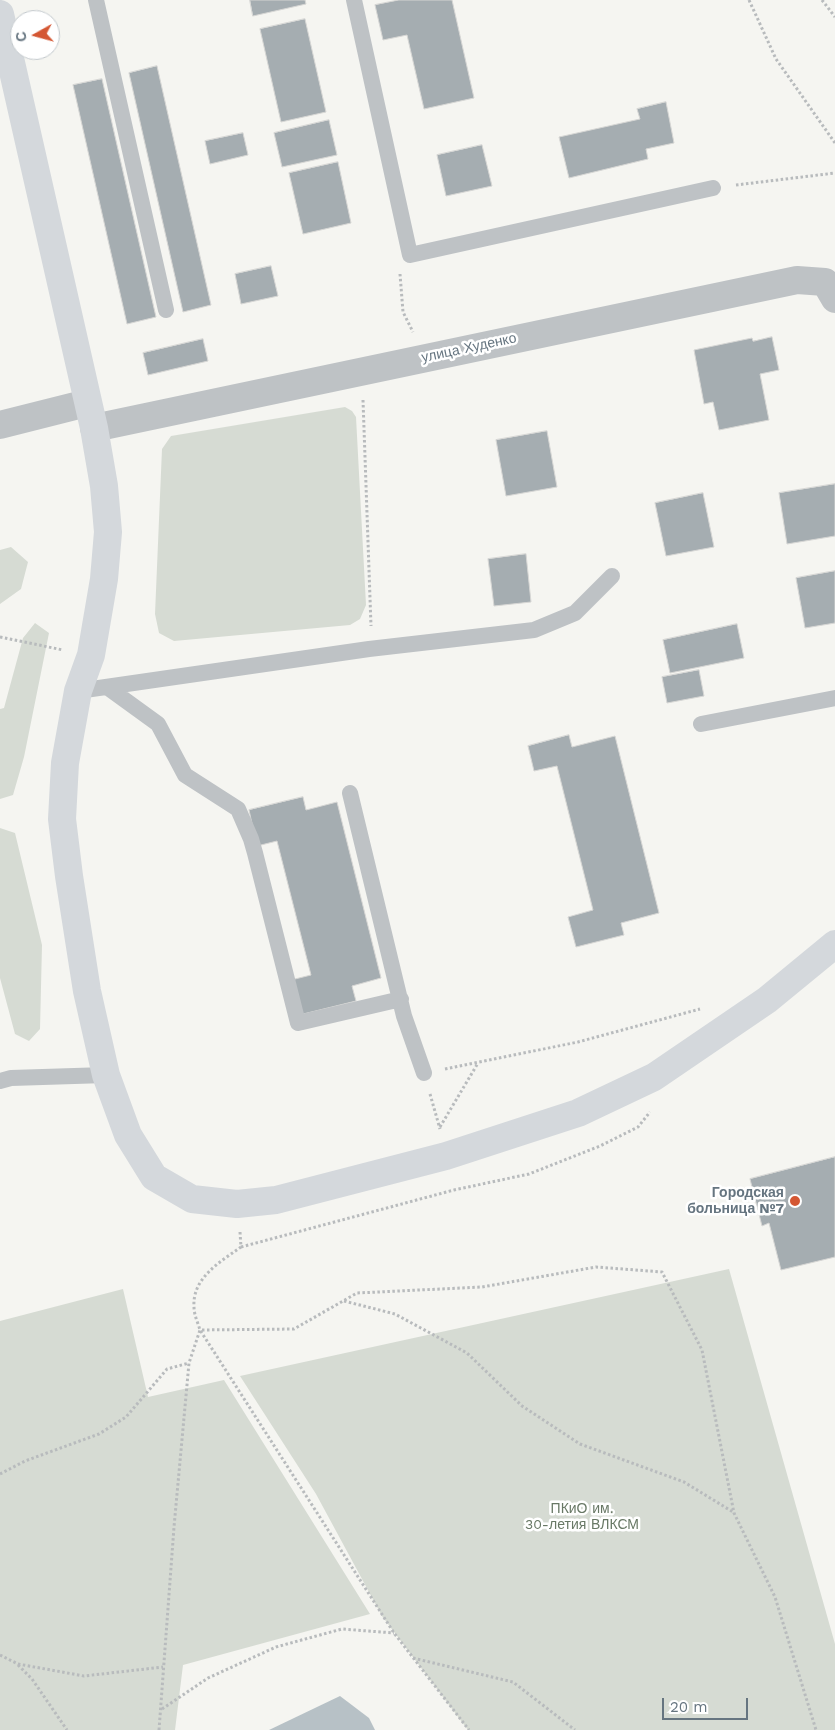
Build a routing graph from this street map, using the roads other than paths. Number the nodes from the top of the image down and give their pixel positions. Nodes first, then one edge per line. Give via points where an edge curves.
1 (96, 0) edge
2 (354, 0) edge
3 (0, 14) edge
4 (713, 188) road end
5 (835, 298) edge
6 (166, 310) dead end
7 (90, 415) junction
8 (0, 425) edge
9 (612, 576) dead end
10 (108, 687) junction
11 (78, 691) junction
12 (835, 698) edge
13 (701, 724) dead end
14 (350, 793) dead end
15 (835, 944) edge
16 (400, 999) junction
17 (424, 1073) road end
18 (106, 1075) junction
19 (0, 1081) edge

1 - 6 lane
2 - 4 lane via 410,255
3 - 7 main road
5 - 7 street, улица Худенко via 825,282 797,280 362,370
7 - 8 street, улица Худенко
7 - 11 main road via 104,486 108,532 104,579 90,655
9 - 10 lane via 575,613 534,630 369,649
10 - 11 lane
10 - 16 lane via 158,724 185,775 238,809 256,853 298,1023
11 - 18 main road via 65,763 62,819 88,991
12 - 13 lane
14 - 16 lane
15 - 18 main road via 767,1000 654,1077 578,1113 446,1156 276,1200 237,1204 192,1199 154,1177 128,1135
16 - 17 lane
18 - 19 lane

